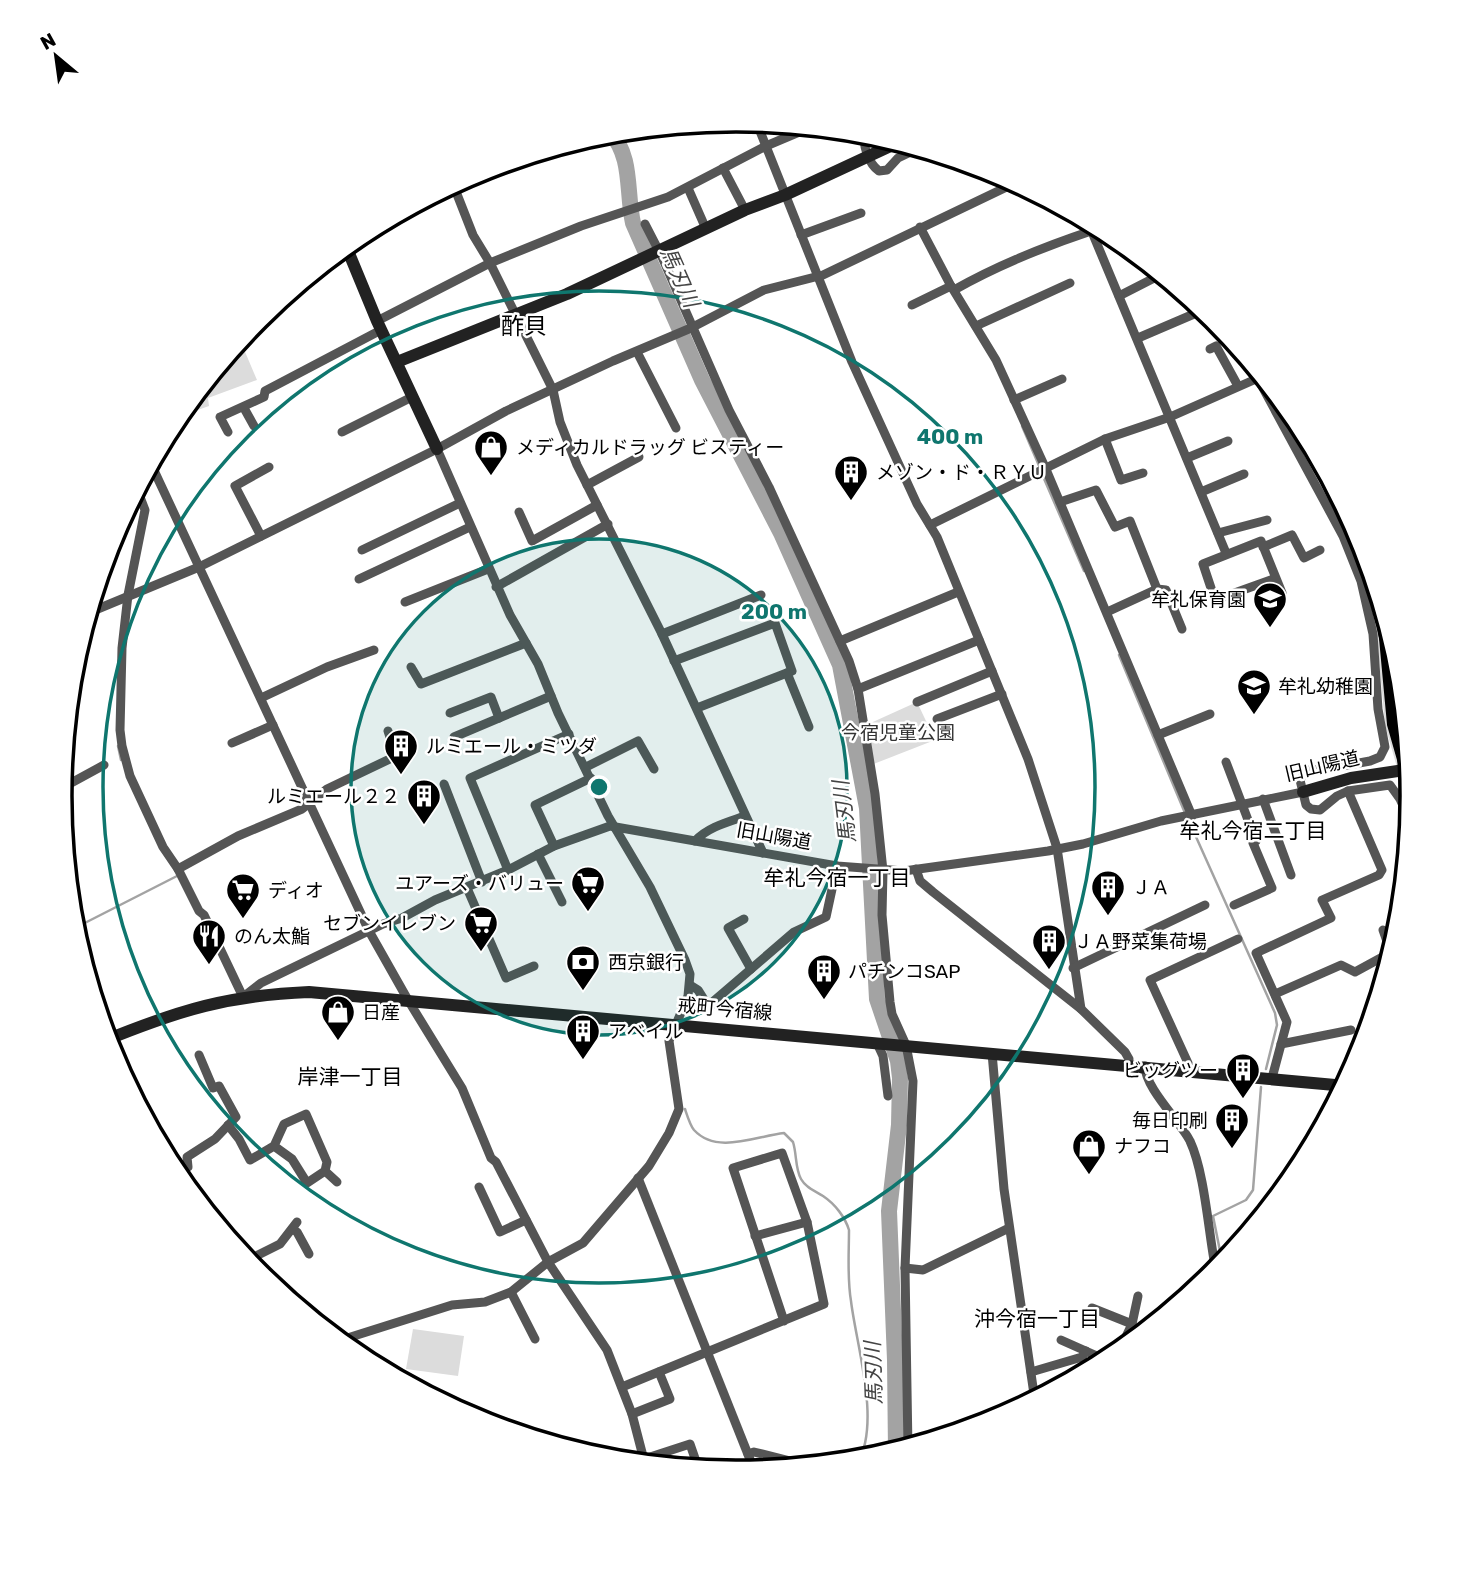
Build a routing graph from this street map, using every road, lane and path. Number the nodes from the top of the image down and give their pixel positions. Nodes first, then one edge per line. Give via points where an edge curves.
1 (761, 133) edge
2 (794, 134) edge
3 (865, 145) edge
4 (766, 146) junction
5 (885, 149) edge
6 (907, 154) edge
7 (869, 156) junction
8 (723, 169) junction
9 (688, 188) junction
10 (1004, 188) edge
11 (457, 193) edge
12 (785, 195) junction
13 (745, 210) junction
14 (861, 213) dead end
15 (645, 224) dead end
16 (920, 228) junction
17 (706, 229) junction
18 (1087, 232) edge
19 (801, 235) junction
20 (1093, 236) edge
21 (657, 252) junction
22 (350, 256) edge
23 (490, 263) junction
24 (817, 276) junction
25 (1153, 279) edge
26 (1070, 283) dead end
27 (952, 288) junction
28 (1119, 296) junction
29 (912, 305) dead end
30 (1194, 314) edge
31 (516, 315) junction
32 (379, 325) junction
33 (976, 326) junction
34 (691, 328) junction
35 (1138, 338) junction
36 (1210, 349) dead end
37 (637, 352) junction
38 (397, 362) junction
39 (1062, 379) dead end
40 (1254, 380) edge
41 (1238, 386) junction
42 (1262, 389) edge
43 (553, 390) junction
44 (412, 397) junction
45 (1014, 400) junction
46 (244, 408) junction
47 (1170, 417) junction
48 (254, 426) dead end
49 (676, 428) dead end
50 (228, 432) dead end
51 (342, 432) dead end
52 (1105, 439) junction
53 (1228, 440) dead end
54 (437, 449) junction
55 (639, 457) dead end
56 (1187, 458) junction
57 (269, 467) dead end
58 (1045, 467) junction
59 (1143, 473) dead end
60 (1244, 474) dead end
61 (155, 475) edge
62 (587, 485) junction
63 (1201, 492) junction
64 (141, 500) edge
65 (1060, 502) junction
66 (460, 503) junction
67 (597, 505) junction
68 (519, 513) dead end
69 (1267, 520) dead end
70 (608, 524) junction
71 (930, 525) junction
72 (470, 527) junction
73 (1218, 533) junction
74 (261, 536) junction
75 (1263, 547) junction
76 (362, 550) dead end
77 (1320, 550) dead end
78 (1226, 553) junction
79 (199, 568) junction
80 (488, 569) junction
81 (1276, 578) junction
82 (359, 579) dead end
83 (496, 587) junction
84 (1157, 589) junction
85 (958, 592) junction
86 (1282, 593) dead end
87 (128, 595) junction
88 (761, 595) dead end
89 (405, 602) dead end
90 (99, 608) edge
91 (1107, 612) junction
92 (1182, 629) dead end
93 (662, 634) junction
94 (979, 640) junction
95 (841, 641) junction
96 (526, 643) junction
97 (374, 650) dead end
98 (674, 661) junction
99 (411, 667) dead end
100 (992, 671) junction
101 (787, 673) junction
102 (1389, 674) edge
103 (858, 689) junction
104 (1002, 694) junction
105 (551, 696) junction
106 (261, 698) junction
107 (917, 702) dead end
108 (696, 708) junction
109 (450, 713) dead end
110 (1210, 713) dead end
111 (499, 718) junction
112 (937, 719) dead end
113 (273, 725) junction
114 (809, 727) dead end
115 (388, 731) dead end
116 (569, 734) junction
117 (1158, 735) junction
118 (454, 737) dead end
119 (1399, 740) edge
120 (232, 743) dead end
121 (1226, 762) dead end
122 (104, 765) dead end
123 (586, 767) junction
124 (654, 769) dead end
125 (1400, 771) edge
126 (592, 778) junction
127 (72, 782) edge
128 (444, 784) dead end
129 (1348, 791) junction
130 (1303, 792) junction
131 (1263, 799) junction
132 (1401, 799) edge
133 (310, 804) junction
134 (1240, 805) junction
135 (745, 816) junction
136 (1192, 816) junction
137 (615, 827) junction
138 (695, 841) junction
139 (554, 846) junction
140 (1057, 848) junction
141 (763, 853) junction
142 (538, 854) junction
143 (837, 866) junction
144 (178, 869) junction
145 (916, 869) junction
146 (508, 870) junction
147 (881, 871) junction
148 (1291, 875) dead end
149 (482, 882) junction
150 (467, 888) junction
151 (562, 902) dead end
152 (1205, 905) dead end
153 (1234, 905) dead end
154 (744, 919) dead end
155 (1383, 930) dead end
156 (369, 931) junction
157 (1385, 938) edge
158 (1238, 939) dead end
159 (1381, 958) edge
160 (534, 966) dead end
161 (1073, 968) junction
162 (751, 969) junction
163 (690, 985) junction
164 (1275, 993) junction
165 (243, 997) junction
166 (408, 1000) junction
167 (1081, 1009) junction
168 (677, 1024) junction
169 (1351, 1030) dead end
170 (117, 1037) edge
171 (879, 1043) junction
172 (1281, 1044) junction
173 (904, 1045) junction
174 (992, 1053) junction
175 (200, 1055) dead end
176 (1128, 1065) junction
177 (1145, 1066) junction
178 (1189, 1070) junction
179 (1272, 1078) junction
180 (1336, 1085) edge
181 (888, 1096) dead end
182 (228, 1125) junction
183 (274, 1146) junction
184 (185, 1168) edge
185 (325, 1171) junction
186 (638, 1178) junction
187 (337, 1182) dead end
188 (479, 1187) dead end
189 (526, 1220) junction
190 (807, 1222) junction
191 (1009, 1228) junction
192 (755, 1236) junction
193 (309, 1254) dead end
194 (256, 1256) edge
195 (1214, 1259) edge
196 (548, 1262) junction
197 (905, 1268) junction
198 (511, 1292) junction
199 (1138, 1296) dead end
200 (1092, 1308) dead end
201 (783, 1321) junction
202 (1132, 1324) junction
203 (1127, 1334) edge
204 (350, 1337) edge
205 (535, 1339) dead end
206 (1061, 1340) dead end
207 (1086, 1351) junction
208 (707, 1352) junction
209 (1095, 1356) edge
210 (659, 1372) junction
211 (1031, 1372) junction
212 (622, 1387) junction
213 (1034, 1392) edge
214 (632, 1413) junction
215 (908, 1439) edge
216 (748, 1454) junction
217 (642, 1455) edge
218 (658, 1457) edge
219 (696, 1460) edge
220 (784, 1460) edge
221 (751, 1461) edge

1 - 4 street
2 - 4 street
3 - 7 street
4 - 8 street
4 - 12 street
5 - 7 street
6 - 7 street via 883,171 876,169
7 - 12 street
8 - 9 street
8 - 13 street
9 - 17 street
9 - 23 street
10 - 16 street
11 - 23 street
12 - 13 street
12 - 19 street
13 - 17 street
14 - 19 street
15 - 21 street
16 - 24 street
16 - 27 street
17 - 21 street
18 - 27 street via 1032,251
19 - 24 street
20 - 28 street
21 - 31 street
21 - 34 street
22 - 32 street
23 - 31 street
23 - 32 street
24 - 34 street via 764,290
24 - 71 street via 852,362
25 - 28 street
26 - 33 street
27 - 29 street
27 - 33 street
28 - 35 street
30 - 35 street
31 - 38 street
31 - 43 street
32 - 38 street
32 - 46 street
33 - 45 street
34 - 37 street
34 - 95 street
35 - 47 street
36 - 41 street via 1216,346
37 - 43 street
37 - 49 street
38 - 44 street
39 - 45 street
40 - 41 street
41 - 47 street
42 - 130 street via 1343,536 1361,581 1373,634 1385,747 1380,757 1370,761 1306,770 1300,780
43 - 54 street
43 - 62 street via 560,422
44 - 51 street
44 - 54 street
45 - 58 street
46 - 48 street
46 - 50 street via 220,417
47 - 52 street
47 - 56 street
52 - 58 street
52 - 59 street via 1121,481
53 - 56 street
54 - 66 street
54 - 74 street
55 - 62 street
56 - 63 street
57 - 74 street via 235,486
58 - 65 street
58 - 71 street
60 - 63 street
61 - 79 street
62 - 67 street
63 - 73 street
64 - 87 street via 145,510
65 - 84 street via 1096,490 1115,527 1130,521
65 - 91 street
66 - 72 street
66 - 76 street
67 - 68 street via 532,541
67 - 70 street
69 - 73 street
70 - 83 street
70 - 93 street
71 - 85 street
72 - 80 street
72 - 82 street
73 - 78 street
74 - 79 street
75 - 77 street via 1292,535 1304,558
75 - 78 street via 1261,541
75 - 81 street
78 - 81 street via 1202,564 1214,600
79 - 87 street
79 - 106 street
80 - 83 street
80 - 89 street
81 - 86 street
83 - 96 street
84 - 91 street
84 - 92 street via 1166,590
85 - 94 street
85 - 95 street
87 - 90 street
87 - 144 street via 121,648 122,746 130,776
88 - 93 street
91 - 117 street
93 - 98 street
94 - 100 street
94 - 103 street
95 - 103 street
96 - 99 street via 421,684
96 - 105 street
97 - 106 street
98 - 101 street via 775,623 792,671
98 - 108 street
100 - 104 street
100 - 107 street
101 - 108 street
101 - 114 street
102 - 119 main road
103 - 147 street via 875,794
104 - 112 street
104 - 140 street
105 - 111 street
105 - 116 street
106 - 113 street
108 - 135 street
109 - 111 street via 491,697
110 - 117 street
111 - 118 street
113 - 120 street
113 - 133 street
115 - 133 street via 396,755 327,789
116 - 123 street
116 - 146 street via 470,778
117 - 136 street
121 - 134 street
122 - 127 street
123 - 124 street via 638,741
123 - 126 street
125 - 130 street, 旧山陽道 via 1351,778
126 - 137 street
126 - 139 street via 535,805
128 - 149 street
129 - 130 street via 1315,811 1306,805
129 - 132 street via 1390,785
129 - 164 street via 1382,870 1322,900 1331,918 1256,953
130 - 131 street, 旧山陽道
131 - 134 street, 旧山陽道
131 - 148 street
133 - 144 street
133 - 156 street
134 - 136 street, 旧山陽道
134 - 153 street via 1272,888
135 - 138 street
135 - 141 street
136 - 140 street, 旧山陽道
137 - 138 street, 旧山陽道
137 - 139 street, 旧山陽道
137 - 163 street via 685,960
138 - 141 street, 旧山陽道
139 - 142 street, 旧山陽道
140 - 145 street, 旧山陽道
140 - 161 street
141 - 143 street, 旧山陽道
142 - 146 street, 旧山陽道
142 - 151 street
143 - 147 street, 旧山陽道
143 - 162 street via 826,917 794,932
144 - 165 street
145 - 147 street, 旧山陽道
145 - 167 street via 920,881
146 - 149 street, 旧山陽道
147 - 173 street via 890,1002
149 - 150 street, 旧山陽道
150 - 156 street, 旧山陽道
150 - 160 street via 506,978
152 - 161 street
154 - 162 street via 728,928
155 - 157 street
156 - 165 street, 旧山陽道 via 261,983
156 - 166 street
158 - 178 street via 1150,980
159 - 164 street via 1355,972 1341,965
161 - 167 street
162 - 163 street via 708,1006
163 - 168 street
164 - 172 street via 1287,1022
165 - 166 street, 戒町今宿線 via 309,992
165 - 170 street, 戒町今宿線 via 185,1010
166 - 168 street, 戒町今宿線
166 - 189 street via 463,1088 492,1158
167 - 176 street via 1125,1052
168 - 171 street, 戒町今宿線
168 - 186 street via 669,1041 679,1109 670,1133
169 - 172 street
171 - 173 street, 戒町今宿線
171 - 181 street
172 - 179 street
173 - 174 street, 戒町今宿線
173 - 197 street via 913,1081
174 - 176 street, 戒町今宿線
174 - 191 street
175 - 182 street via 213,1088 219,1086 236,1117
176 - 177 street, 戒町今宿線
177 - 178 street, 戒町今宿線
177 - 195 street via 1155,1091 1190,1142
178 - 179 street, 戒町今宿線
179 - 180 street, 戒町今宿線
182 - 183 street via 250,1160
182 - 184 street via 187,1157
183 - 185 street via 292,1160 307,1184
183 - 185 street via 284,1124 306,1114 327,1163
185 - 187 street
186 - 196 street via 583,1243
186 - 208 street
188 - 189 street via 500,1232
189 - 196 street
190 - 192 street
190 - 192 street via 782,1153 733,1168
190 - 201 street via 824,1304
191 - 197 street via 923,1270
191 - 211 street
192 - 201 street
193 - 194 street via 295,1226 280,1244
196 - 198 street
196 - 212 street via 607,1350
197 - 215 street
198 - 204 street
198 - 205 street
199 - 202 street
200 - 202 street
201 - 208 street
202 - 203 street
206 - 207 street
207 - 209 street
207 - 211 street via 1082,1357
208 - 210 street
208 - 216 street
210 - 212 street
210 - 214 street via 670,1399
211 - 213 street
212 - 214 street
214 - 217 street
216 - 220 street
216 - 221 street
218 - 219 street via 690,1444

